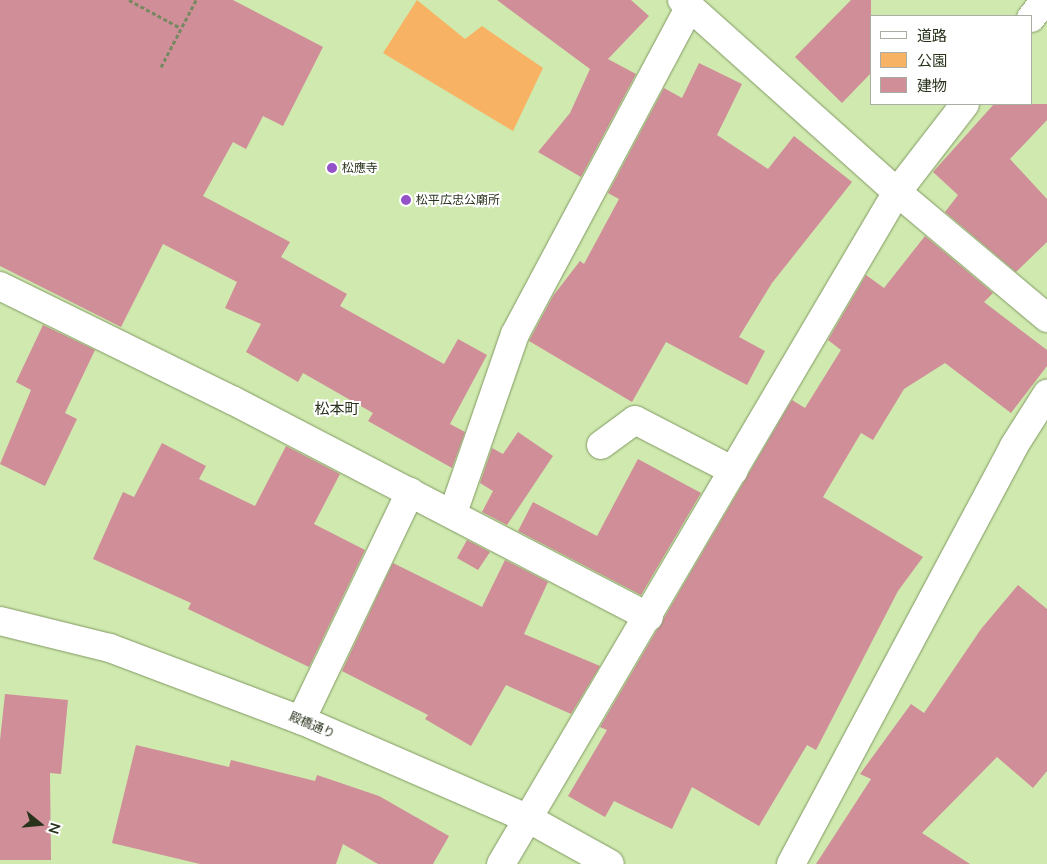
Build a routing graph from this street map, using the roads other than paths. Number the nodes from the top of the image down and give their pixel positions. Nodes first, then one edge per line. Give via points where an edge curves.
1 (1044, 0) edge
2 (686, 3) edge
3 (1032, 17) edge
4 (964, 105) edge
5 (897, 192) junction
6 (0, 286) edge
7 (1047, 318) edge
8 (1047, 394) edge
9 (600, 445) dead end
10 (734, 471) junction
11 (410, 492) junction
12 (453, 513) junction
13 (649, 617) junction
14 (0, 621) edge
15 (301, 720) junction
16 (531, 820) junction
17 (501, 864) edge
18 (610, 864) edge
19 (791, 864) edge

1 - 3 street
2 - 5 street
2 - 12 street via 515,334
4 - 5 street
5 - 7 street
5 - 10 street
6 - 11 street
8 - 19 street via 1014,446
9 - 10 street via 635,420
10 - 13 street
11 - 12 street
11 - 15 street
12 - 13 street
13 - 16 street
14 - 15 street, 殿橋通り via 110,648
15 - 16 street, 殿橋通り
16 - 17 street
16 - 18 street, 殿橋通り

